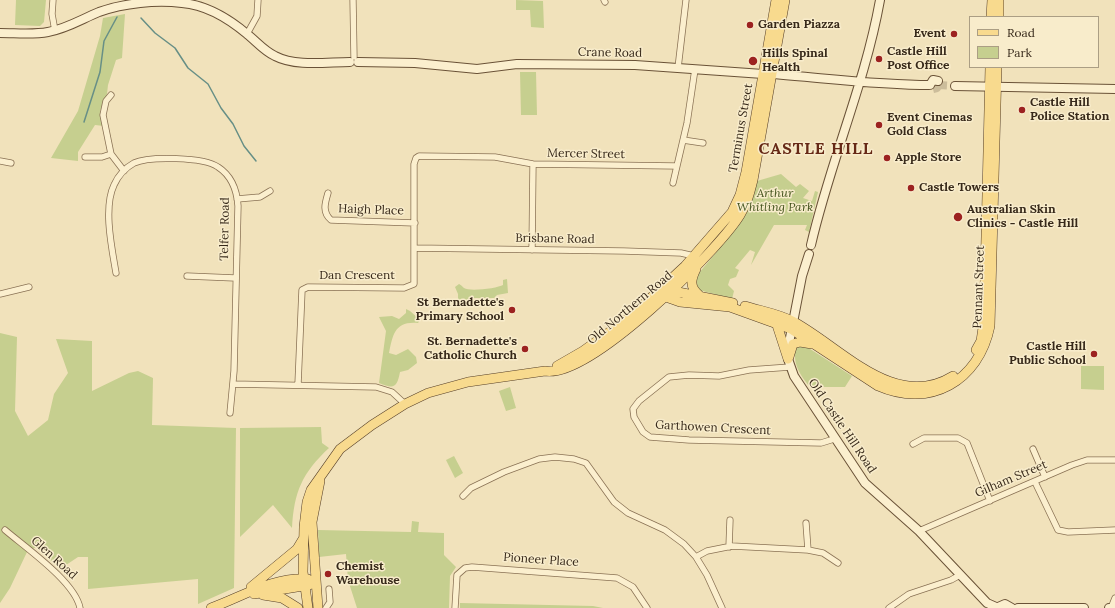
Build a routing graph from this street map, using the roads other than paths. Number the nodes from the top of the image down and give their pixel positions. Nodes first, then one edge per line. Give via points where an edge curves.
1 (53, 0) edge
2 (258, 0) edge
3 (353, 0) edge
4 (686, 0) edge
5 (776, 0) edge
6 (785, 0) edge
7 (880, 0) edge
8 (992, 0) edge
9 (999, 0) edge
10 (124, 3) edge
11 (991, 16) edge
12 (999, 16) edge
13 (55, 30) junction
14 (0, 33) edge
15 (247, 34) junction
16 (354, 60) junction
17 (678, 68) junction
18 (990, 68) edge
19 (997, 68) edge
20 (696, 70) junction
21 (768, 74) junction
22 (938, 81) tunnel mouth
23 (860, 82) junction
24 (955, 86) tunnel mouth
25 (993, 87) junction
26 (1115, 89) edge
27 (111, 95) dead end
28 (683, 140) junction
29 (703, 142) dead end
30 (110, 154) junction
31 (85, 157) dead end
32 (0, 161) edge
33 (11, 163) dead end
34 (533, 164) junction
35 (752, 164) junction
36 (676, 166) junction
37 (124, 171) junction
38 (753, 180) joint
39 (673, 183) dead end
40 (742, 189) joint
41 (270, 191) dead end
42 (328, 194) dead end
43 (237, 199) junction
44 (415, 223) junction
45 (414, 248) junction
46 (532, 250) junction
47 (698, 258) junction
48 (116, 274) dead end
49 (187, 276) dead end
50 (235, 278) junction
51 (29, 287) dead end
52 (670, 287) junction
53 (0, 294) edge
54 (663, 294) junction
55 (698, 295) junction
56 (776, 322) junction
57 (792, 325) junction
58 (815, 345) junction
59 (789, 363) junction
60 (233, 384) junction
61 (298, 384) junction
62 (405, 404) junction
63 (230, 413) dead end
64 (834, 439) junction
65 (913, 444) dead end
66 (1033, 449) dead end
67 (1115, 460) edge
68 (321, 476) junction
69 (1045, 477) junction
70 (1035, 482) junction
71 (463, 496) dead end
72 (990, 500) junction
73 (730, 520) dead end
74 (806, 523) dead end
75 (5, 530) dead end
76 (1115, 530) edge
77 (919, 531) junction
78 (303, 538) junction
79 (729, 547) junction
80 (808, 550) junction
81 (696, 557) junction
82 (838, 563) dead end
83 (960, 575) junction
84 (303, 582) junction
85 (315, 582) junction
86 (329, 589) dead end
87 (239, 597) junction
88 (1115, 598) edge
89 (80, 608) edge
90 (211, 608) edge
91 (298, 608) edge
92 (308, 608) edge
93 (318, 608) edge
94 (326, 608) edge
95 (455, 608) edge
96 (647, 608) edge
97 (722, 608) edge
98 (889, 608) edge
99 (996, 608) edge
100 (1012, 608) edge
101 (1018, 608) edge
102 (1084, 608) edge
103 (1110, 608) edge
104 (1115, 608) edge

1 - 13 street
2 - 15 street via 257,16
3 - 16 street
4 - 17 street
5 - 21 main road, Terminus Street
6 - 21 main road, Terminus Street
7 - 23 street
8 - 11 main road
9 - 12 main road
10 - 13 street, Crane Road
10 - 15 street, Crane Road via 191,4 212,11
13 - 14 street, Crane Road via 41,33
15 - 16 street, Crane Road via 267,51 285,60
16 - 17 street, Crane Road via 477,69 526,64
17 - 20 street, Crane Road
18 - 25 main road, Pennant Street
19 - 25 main road, Pennant Street
20 - 21 street, Crane Road
20 - 28 street
21 - 23 street, Crane Road
21 - 35 main road, Terminus Street
22 - 23 street, Crane Road via 932,81 931,87
23 - 57 street via 824,193 811,245 806,247 808,254
24 - 25 street
25 - 26 street
25 - 57 main road, Pennant Street via 984,321 981,341 966,365 946,381 932,385 917,387 895,384 873,374
25 - 58 main road, Pennant Street via 990,326 987,341 973,366 959,379 940,390 925,394 899,393 878,386
27 - 30 street via 106,101 103,115
28 - 29 street
28 - 36 street
30 - 31 street via 102,157
30 - 37 street
32 - 33 street
34 - 36 street, Mercer Street
34 - 44 street via 495,157 419,156 414,164
34 - 46 street, Mercer Street
35 - 38 main road, Terminus Street
35 - 40 main road, Terminus Street
36 - 39 street
37 - 43 street, Telfer Road via 133,164 147,159 203,162 218,166 229,178 237,193
37 - 48 street, Telfer Road via 113,187 110,198 110,231
38 - 47 main road, Old Northern Road via 741,214 726,234
40 - 47 main road, Old Northern Road via 732,212
41 - 43 street via 264,196
42 - 44 street, Haigh Place via 325,209 331,220
43 - 50 street, Telfer Road
44 - 45 street
45 - 46 street, Brisbane Road
45 - 61 street, Dan Crescent via 415,279 412,286 308,287 302,290
46 - 47 street, Brisbane Road via 681,253
47 - 52 main road, Old Northern Road
47 - 55 main road via 691,283
49 - 50 street
50 - 60 street, Telfer Road
51 - 53 street
52 - 54 main road, Old Northern Road
52 - 55 main road
54 - 56 main road via 680,302 730,307
54 - 62 main road, Old Northern Road via 588,358 559,371 454,385
55 - 57 main road via 718,299
56 - 57 main road
56 - 59 main road
57 - 58 main road, Pennant Street
57 - 59 street
58 - 59 main road via 800,342 793,344
59 - 64 street, Old Castle Hill Road
59 - 64 street, Garthowen Crescent via 719,376 669,377 639,400 634,409 634,417 643,432 650,437 821,443
60 - 61 street
60 - 63 street, Telfer Road
61 - 62 street via 385,389 398,396
62 - 68 main road, Old Northern Road via 343,447
64 - 77 street, Old Castle Hill Road via 870,489
65 - 72 street via 924,438 963,440 967,443
66 - 69 street
67 - 69 street, Gilham Street via 1087,460
68 - 78 main road, Old Northern Road via 311,490 307,502
68 - 85 main road, Old Northern Road via 312,522
69 - 70 street, Gilham Street
70 - 72 street, Gilham Street
70 - 76 street via 1058,530
71 - 81 street via 471,488 539,459 574,459 586,463 614,502 628,513 665,530
72 - 77 street, Gilham Street
73 - 79 street
74 - 80 street
75 - 89 street, Glen Road via 74,591
77 - 83 street, Old Castle Hill Road
78 - 84 main road, Old Northern Road
78 - 87 main road via 297,549
79 - 80 street
79 - 81 street via 707,551
80 - 82 street via 824,553
81 - 97 street
83 - 98 street via 909,594
83 - 99 street, Old Castle Hill Road
84 - 85 main road
84 - 87 main road
84 - 92 main road, Old Northern Road
85 - 93 main road, Old Northern Road
86 - 94 street via 330,602
87 - 90 main road
87 - 91 main road via 274,596 289,600
88 - 103 street
95 - 96 street, Pioneer Place via 457,575 465,568 472,567 617,578 633,587
99 - 100 street via 1005,604
101 - 102 street
103 - 104 street

